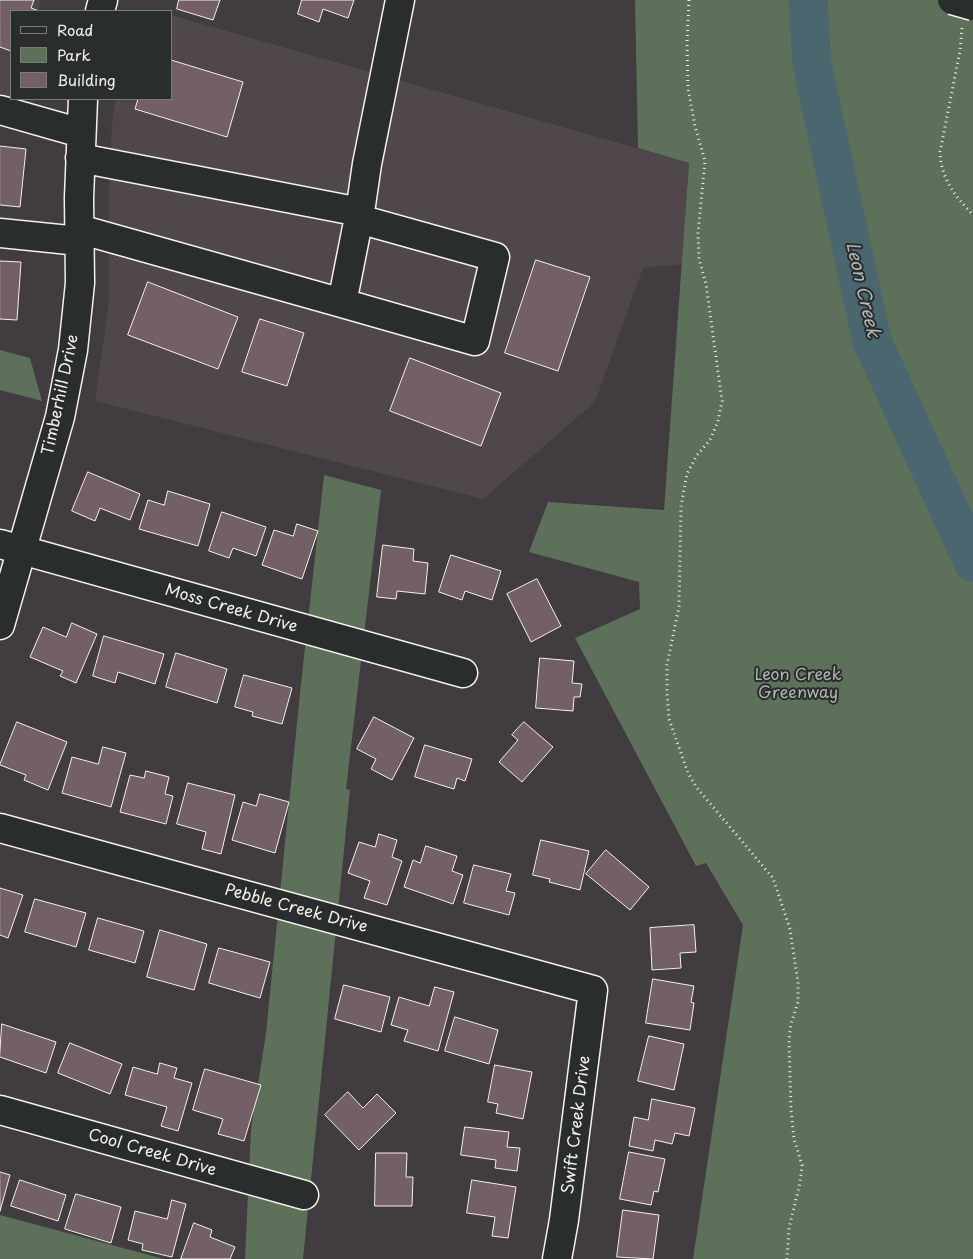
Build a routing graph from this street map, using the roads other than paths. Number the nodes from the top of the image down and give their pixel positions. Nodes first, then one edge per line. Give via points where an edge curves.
1 (400, 0) edge
2 (83, 100) edge
3 (0, 110) edge
4 (80, 146) junction
5 (359, 215) junction
6 (0, 234) edge
7 (79, 235) junction
8 (342, 303) junction
9 (10, 547) edge
10 (0, 625) edge
11 (463, 673) dead end
12 (0, 828) edge
13 (593, 990) joint
14 (0, 1110) edge
15 (304, 1195) dead end
16 (557, 1259) edge

1 - 5 street via 366,164
2 - 4 street, Timberhill Drive
3 - 4 street
4 - 5 street
4 - 7 street, Timberhill Drive
5 - 8 street
5 - 8 street via 495,257 475,341
6 - 7 street
7 - 8 street
7 - 9 street, Timberhill Drive via 80,283 73,350 60,417
9 - 10 street, Timberhill Drive
9 - 11 street, Moss Creek Drive
12 - 13 street, Pebble Creek Drive
13 - 16 street, Swift Creek Drive
14 - 15 street, Cool Creek Drive

